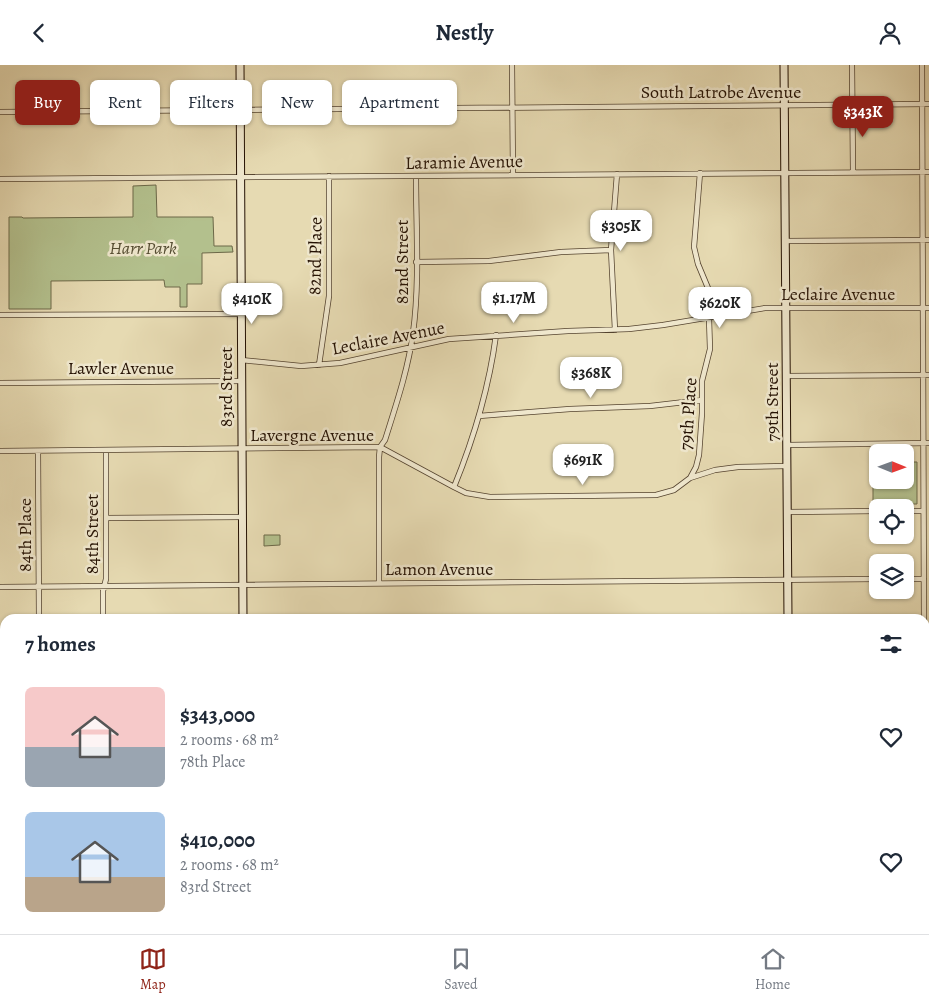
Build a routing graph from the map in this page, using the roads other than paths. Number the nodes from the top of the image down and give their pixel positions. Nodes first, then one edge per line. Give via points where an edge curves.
1 (240, 65) edge
2 (512, 65) edge
3 (784, 65) edge
4 (852, 65) edge
5 (922, 65) edge
6 (240, 80) edge
7 (922, 104) junction
8 (929, 104) edge
9 (784, 105) junction
10 (853, 105) junction
11 (512, 107) junction
12 (252, 110) edge
13 (170, 111) edge
14 (0, 112) edge
15 (240, 125) edge
16 (922, 172) junction
17 (929, 172) edge
18 (700, 173) junction
19 (785, 173) junction
20 (854, 173) junction
21 (617, 174) junction
22 (513, 175) junction
23 (416, 176) junction
24 (329, 177) junction
25 (240, 178) junction
26 (0, 179) edge
27 (922, 240) junction
28 (929, 240) edge
29 (786, 241) junction
30 (612, 251) junction
31 (416, 262) junction
32 (923, 308) junction
33 (929, 308) edge
34 (786, 309) junction
35 (241, 313) junction
36 (0, 315) edge
37 (710, 317) junction
38 (615, 329) junction
39 (496, 335) junction
40 (411, 347) junction
41 (241, 360) junction
42 (319, 365) junction
43 (926, 375) edge
44 (786, 376) junction
45 (241, 381) junction
46 (0, 383) edge
47 (702, 400) junction
48 (479, 416) junction
49 (926, 443) edge
50 (787, 445) junction
51 (380, 447) junction
52 (242, 449) junction
53 (106, 450) junction
54 (0, 451) edge
55 (38, 451) junction
56 (787, 466) junction
57 (690, 478) junction
58 (454, 487) junction
59 (869, 511) edge
60 (914, 511) edge
61 (923, 511) junction
62 (788, 512) junction
63 (242, 517) junction
64 (106, 518) junction
65 (869, 579) edge
66 (914, 579) edge
67 (924, 579) junction
68 (788, 580) junction
69 (379, 583) junction
70 (243, 585) junction
71 (0, 587) edge
72 (39, 587) junction
73 (105, 587) junction
74 (39, 614) edge
75 (104, 614) edge
76 (243, 614) edge
77 (788, 614) edge
78 (924, 614) edge

1 - 6 main road, 83rd Street
2 - 11 street
3 - 9 main road, 79th Street
4 - 10 street
5 - 7 street
7 - 8 street, South Latrobe Avenue
7 - 10 street, South Latrobe Avenue
7 - 16 street
9 - 10 street, South Latrobe Avenue
9 - 11 street, South Latrobe Avenue
9 - 19 main road, 79th Street
10 - 20 street
11 - 12 street, South Latrobe Avenue
11 - 22 street
13 - 14 street, South Latrobe Avenue
15 - 25 main road, 83rd Street
16 - 17 street, Laramie Avenue
16 - 20 street, Laramie Avenue
16 - 27 street
18 - 19 street, Laramie Avenue
18 - 21 street, Laramie Avenue
18 - 37 street, 79th Place via 694,247 708,288
19 - 20 street, Laramie Avenue
19 - 29 main road, 79th Street
21 - 22 street, Laramie Avenue
21 - 30 street
22 - 23 street, Laramie Avenue
23 - 24 street, Laramie Avenue
23 - 31 street, 82nd Street
24 - 25 street, Laramie Avenue
24 - 42 street, 82nd Place via 329,296
25 - 26 street, Laramie Avenue
25 - 35 main road, 83rd Street
27 - 28 street
27 - 29 street
27 - 32 street
29 - 34 main road, 79th Street
30 - 31 street via 561,252 489,261
30 - 38 street
31 - 40 street, 82nd Street
32 - 33 street, Leclaire Avenue
32 - 34 street, Leclaire Avenue
32 - 43 street
34 - 37 street, Leclaire Avenue via 765,308
34 - 44 main road, 79th Street
35 - 36 street
35 - 41 main road, 83rd Street
37 - 38 street, Leclaire Avenue
37 - 47 street, 79th Place via 710,349 703,377
38 - 39 street, Leclaire Avenue
39 - 40 street, Leclaire Avenue via 449,339
39 - 48 street via 492,367
40 - 42 street, Leclaire Avenue
40 - 51 street, 82nd Street via 396,408
41 - 42 street, Leclaire Avenue
41 - 45 main road, 83rd Street
43 - 44 street
43 - 49 street
44 - 50 main road, 79th Street
45 - 46 street, Lawler Avenue
45 - 52 main road, 83rd Street
47 - 48 street via 650,407
47 - 57 street, 79th Place via 699,455
48 - 58 street
49 - 50 street
49 - 61 street via 923,450
50 - 56 main road, 79th Street
51 - 52 street, Lavergne Avenue
51 - 58 street, Lavergne Avenue
51 - 69 street, 82nd Street
52 - 53 street, Lavergne Avenue
52 - 63 main road, 83rd Street
53 - 55 street, Lavergne Avenue
53 - 64 street, 84th Street
54 - 55 street, Lavergne Avenue
55 - 72 street, 84th Place
56 - 57 street, Lavergne Avenue via 727,468
56 - 62 main road, 79th Street
57 - 58 street, Lavergne Avenue via 674,490 656,495 490,497 466,493
59 - 62 street
60 - 61 street
61 - 67 street
62 - 68 main road, 79th Street
63 - 64 street
63 - 70 main road, 83rd Street
64 - 73 street, 84th Street
65 - 68 street, Lamon Avenue
66 - 67 street
67 - 78 street
68 - 69 street, Lamon Avenue
68 - 77 main road, 79th Street
69 - 70 street, Lamon Avenue
70 - 73 street, Lamon Avenue
70 - 76 main road, 83rd Street
71 - 72 street, Lamon Avenue
72 - 73 street, Lamon Avenue
72 - 74 street, 84th Place
73 - 75 street, 84th Street

